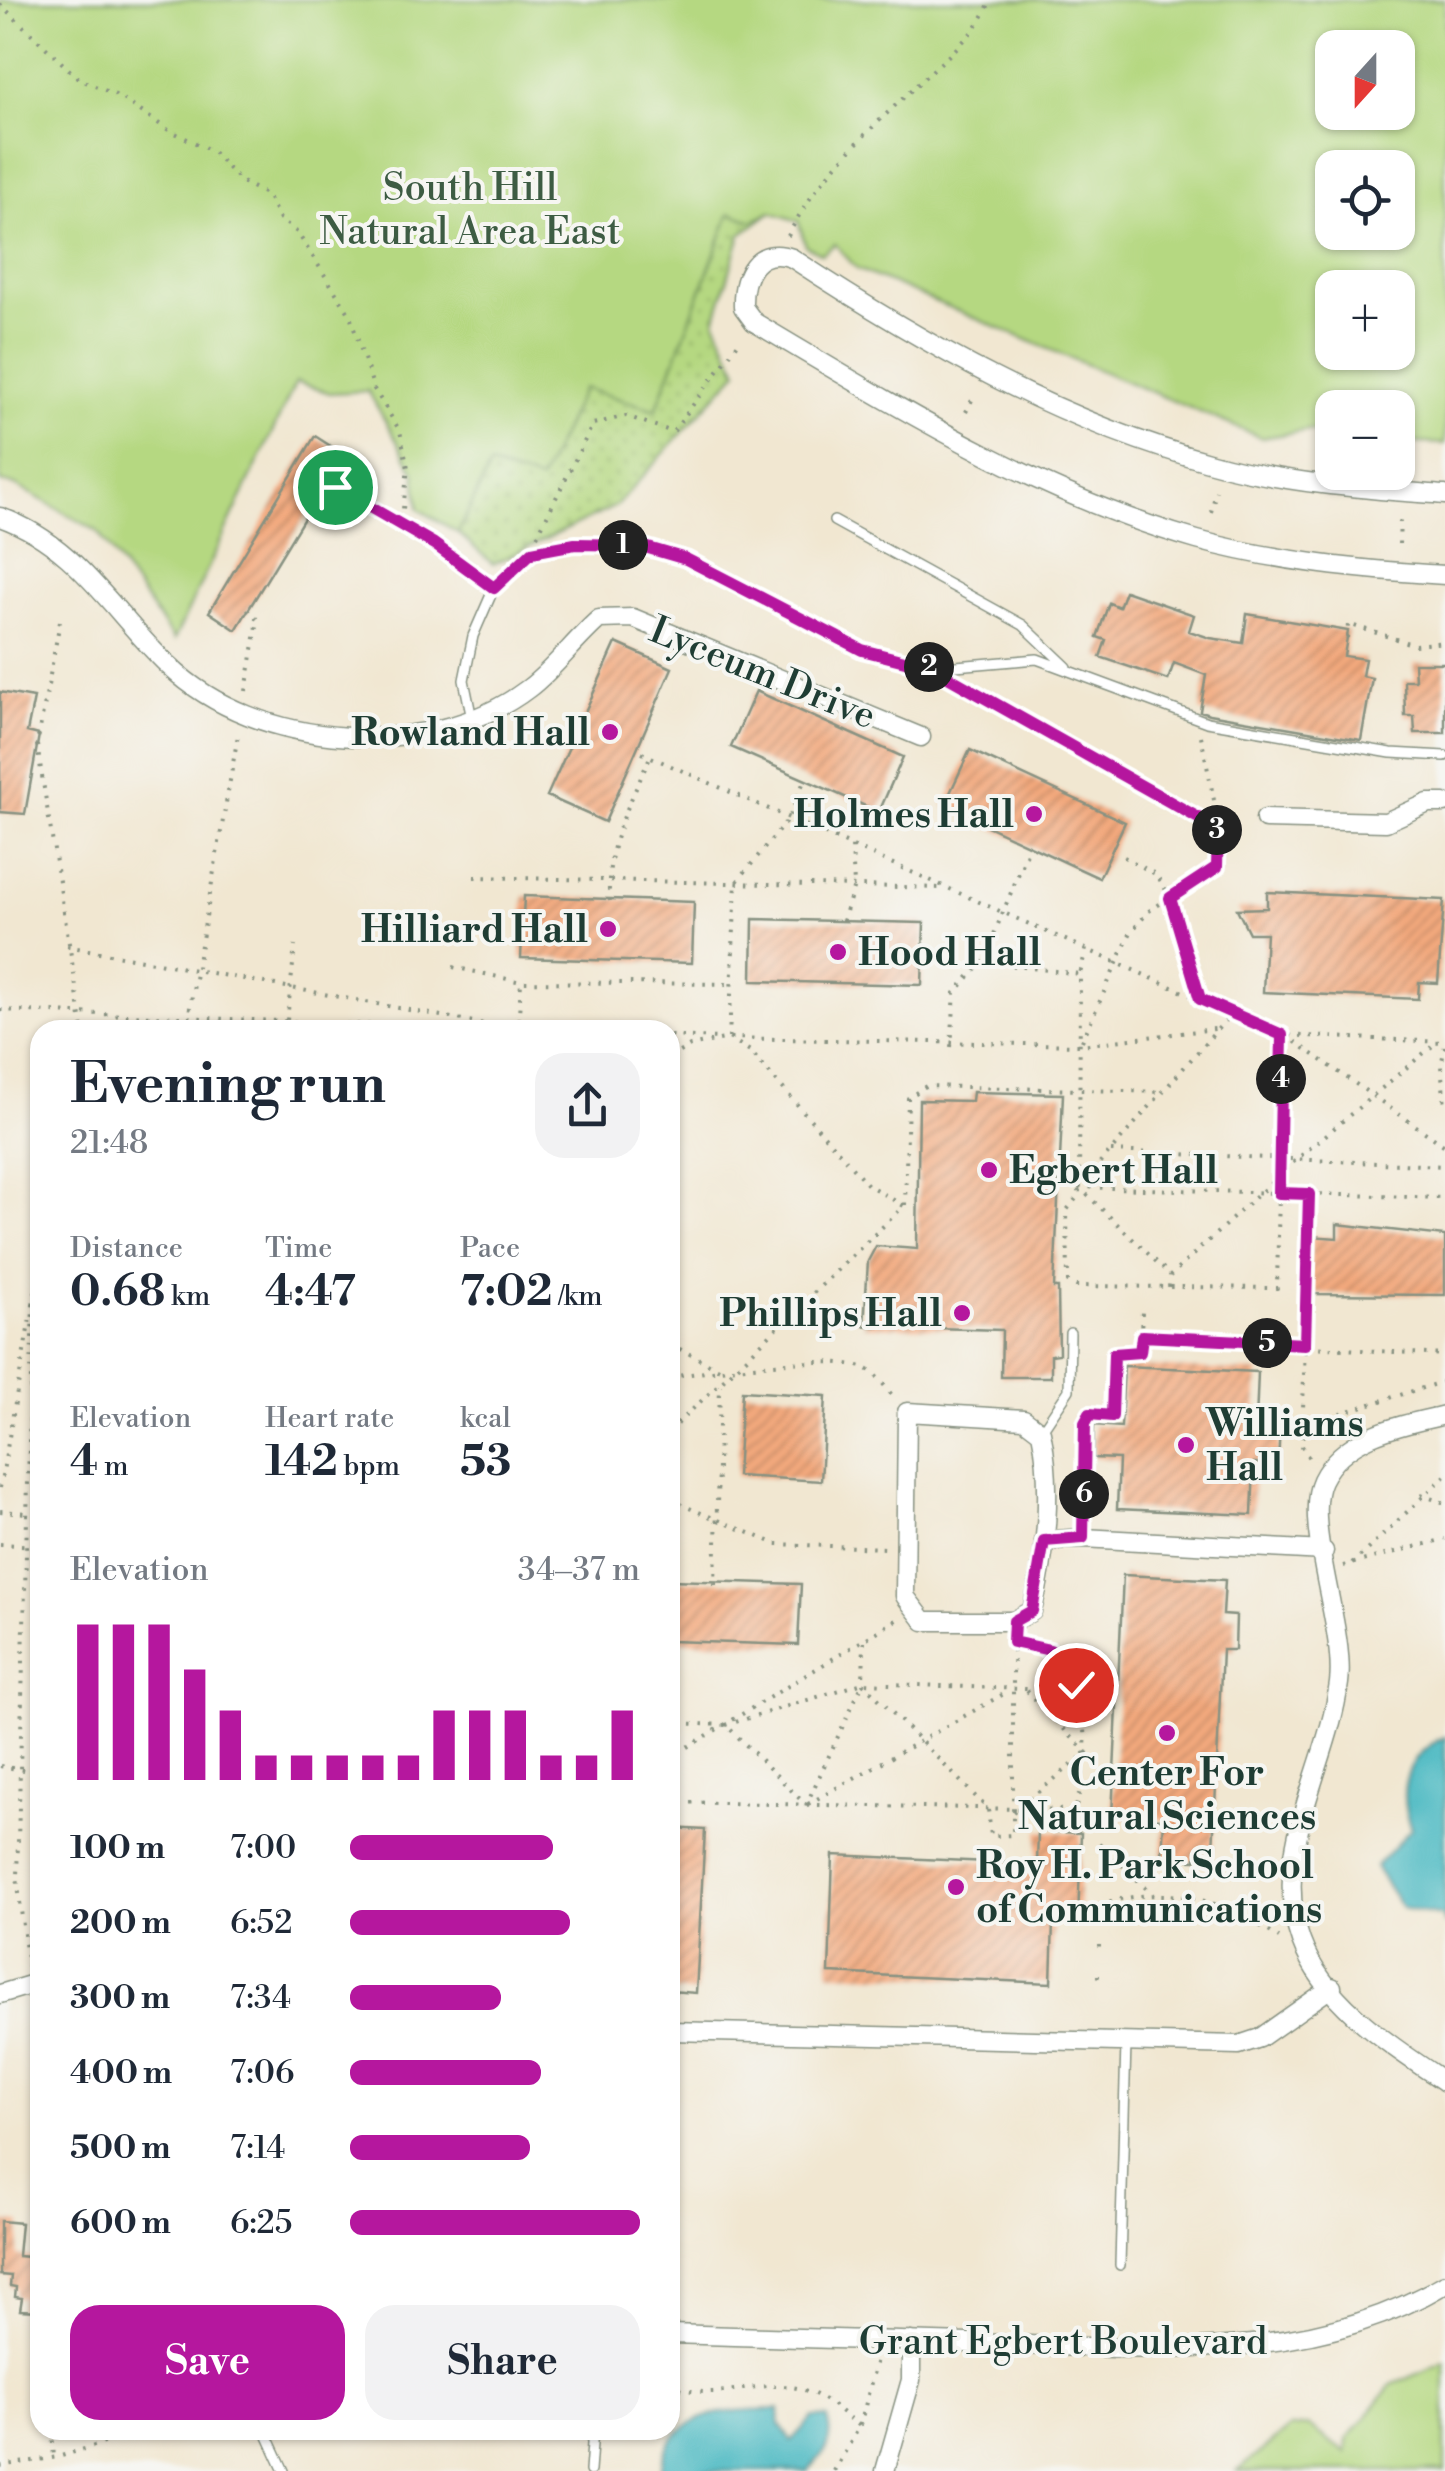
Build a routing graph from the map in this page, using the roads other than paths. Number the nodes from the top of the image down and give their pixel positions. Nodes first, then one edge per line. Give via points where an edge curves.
1 (1445, 494) edge
2 (0, 517) edge
3 (834, 522) dead end
4 (1445, 575) edge
5 (932, 668) junction
6 (1072, 672) junction
7 (472, 719) junction
8 (921, 737) dead end
9 (1445, 756) edge
10 (1445, 803) edge
11 (1265, 819) dead end
12 (1218, 829) road end
13 (1070, 1332) dead end
14 (1445, 1415) edge
15 (1041, 1432) junction
16 (1044, 1541) junction
17 (1325, 1560) junction
18 (30, 1985) edge
19 (1332, 1987) junction
20 (0, 1994) edge
21 (680, 2030) edge
22 (1126, 2044) junction
23 (1445, 2082) edge
24 (1120, 2265) dead end
25 (1445, 2284) edge
26 (680, 2334) edge
27 (911, 2341) junction
28 (269, 2440) edge
29 (592, 2440) edge
30 (284, 2471) edge
31 (590, 2471) edge
32 (885, 2471) edge

1 - 4 street via 1305,482 1117,434 968,366 780,254 755,262 747,274 744,307 754,322 954,441 1147,524 1264,556
2 - 7 street, Lyceum Drive via 58,549 206,697 270,726 385,738
3 - 6 lane via 1023,625
5 - 6 lane via 1038,659
5 - 7 lane via 862,650 686,559 638,545 575,544 532,552 494,588 473,636 464,680
5 - 12 lane
6 - 9 lane via 1197,718
7 - 8 street, Lyceum Drive via 529,688 599,618 634,618
10 - 11 street via 1386,822
13 - 15 lane via 1069,1390
14 - 17 street via 1384,1430 1350,1447 1322,1480 1317,1512
15 - 16 street
15 - 16 street via 1024,1420 908,1412 905,1596 924,1621 1014,1621 1032,1611
16 - 17 street via 1083,1538
17 - 19 street via 1340,1680 1296,1836 1292,1891 1299,1938 1312,1967
18 - 20 street
19 - 22 street via 1260,2038 1238,2044
19 - 23 street via 1384,2041
21 - 22 street
22 - 24 lane
25 - 27 street, Grant Egbert Boulevard via 1346,2329 1250,2348
26 - 27 street, Grant Egbert Boulevard
27 - 32 street via 911,2380
28 - 30 lane
29 - 31 lane

